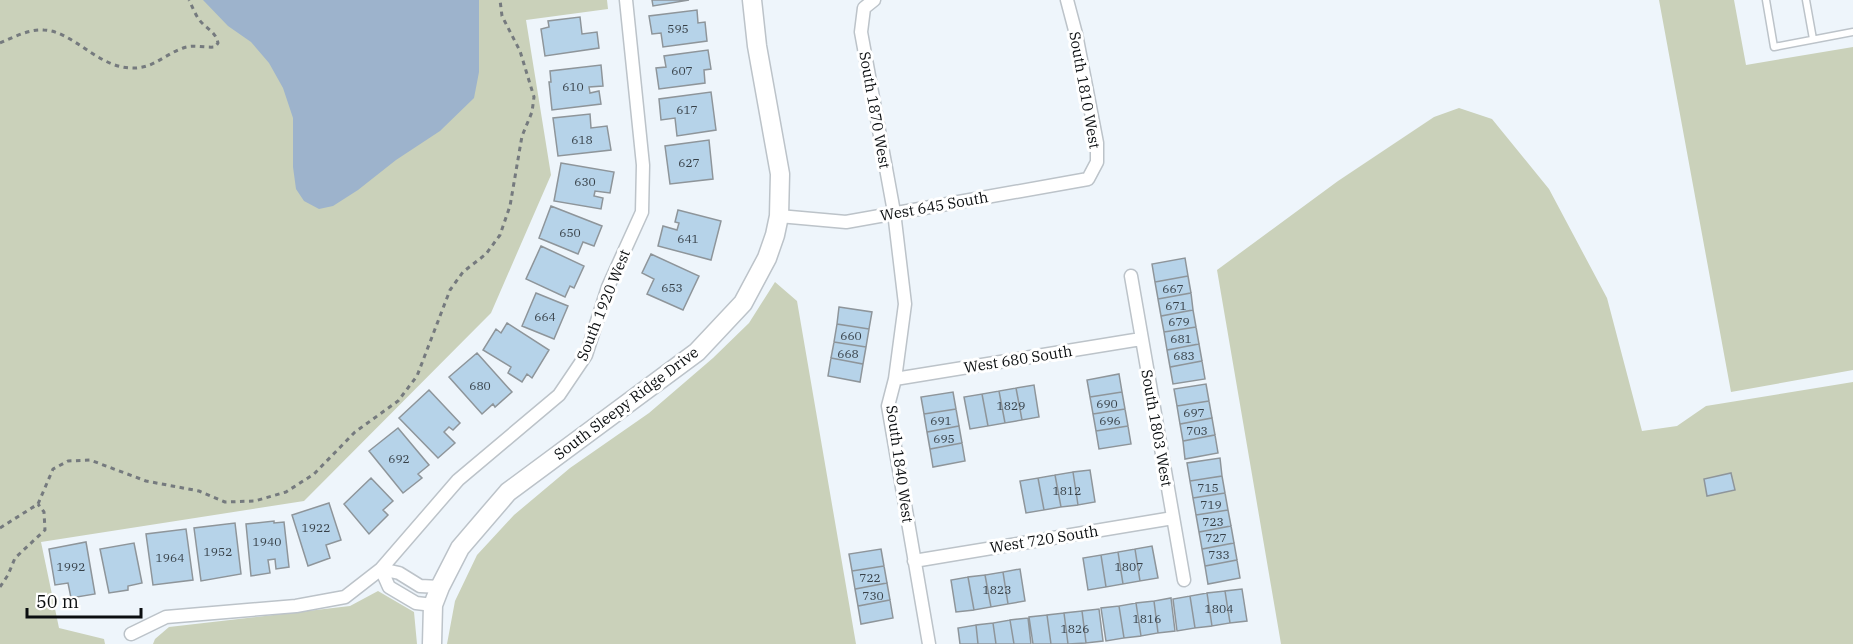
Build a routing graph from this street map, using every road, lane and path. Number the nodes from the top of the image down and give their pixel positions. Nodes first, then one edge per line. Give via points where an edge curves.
1 (189, 0) edge
2 (500, 0) edge
3 (626, 0) edge
4 (752, 0) edge
5 (1067, 0) edge
6 (1766, 0) edge
7 (1806, 0) edge
8 (869, 4) edge
9 (1853, 32) edge
10 (1813, 39) junction
11 (0, 43) edge
12 (1088, 179) joint
13 (894, 212) junction
14 (779, 216) junction
15 (1131, 276) dead end
16 (1141, 339) junction
17 (895, 379) junction
18 (38, 504) junction
19 (1173, 518) junction
20 (0, 528) edge
21 (914, 561) junction
22 (381, 568) junction
23 (1184, 580) dead end
24 (0, 587) edge
25 (440, 587) junction
26 (424, 604) junction
27 (131, 634) dead end
28 (432, 644) edge
29 (929, 644) edge

1 - 11 path via 218,43 215,47 184,47 152,65 131,68 103,61 60,34 46,30 33,30
2 - 18 path via 502,16 520,51 534,97 522,136 510,206 500,235 450,291 417,376 398,401 355,432 314,474 286,492 255,501 225,502 199,491 146,481 90,460 68,461 52,469
3 - 22 street, South 1920 West via 643,165 642,212 608,287 586,355 559,394 458,480
4 - 14 street, South Sleepy Ridge Drive via 780,174
5 - 12 street, South 1810 West via 1097,143 1097,162
6 - 10 lane via 1774,47
7 - 10 lane
8 - 13 street, South 1870 West via 861,32
9 - 10 lane
12 - 13 street, West 645 South
13 - 14 street, West 645 South via 846,222
13 - 17 street, South 1840 West via 905,304
14 - 25 street, South Sleepy Ridge Drive via 767,258 743,303 697,352 507,492 459,548
15 - 16 street, South 1803 West
16 - 17 street, West 680 South
16 - 19 street, South 1803 West
17 - 21 street, South 1840 West via 888,406
18 - 20 path
18 - 24 path via 44,512 45,530 15,558
19 - 21 street, West 720 South
19 - 23 street, South 1803 West
21 - 29 street, South 1840 West
22 - 25 street via 399,573 420,586
22 - 26 street via 388,587
22 - 27 street, South 1920 West via 345,597 296,606 166,617
25 - 26 street, South Sleepy Ridge Drive
26 - 28 street, South Sleepy Ridge Drive

